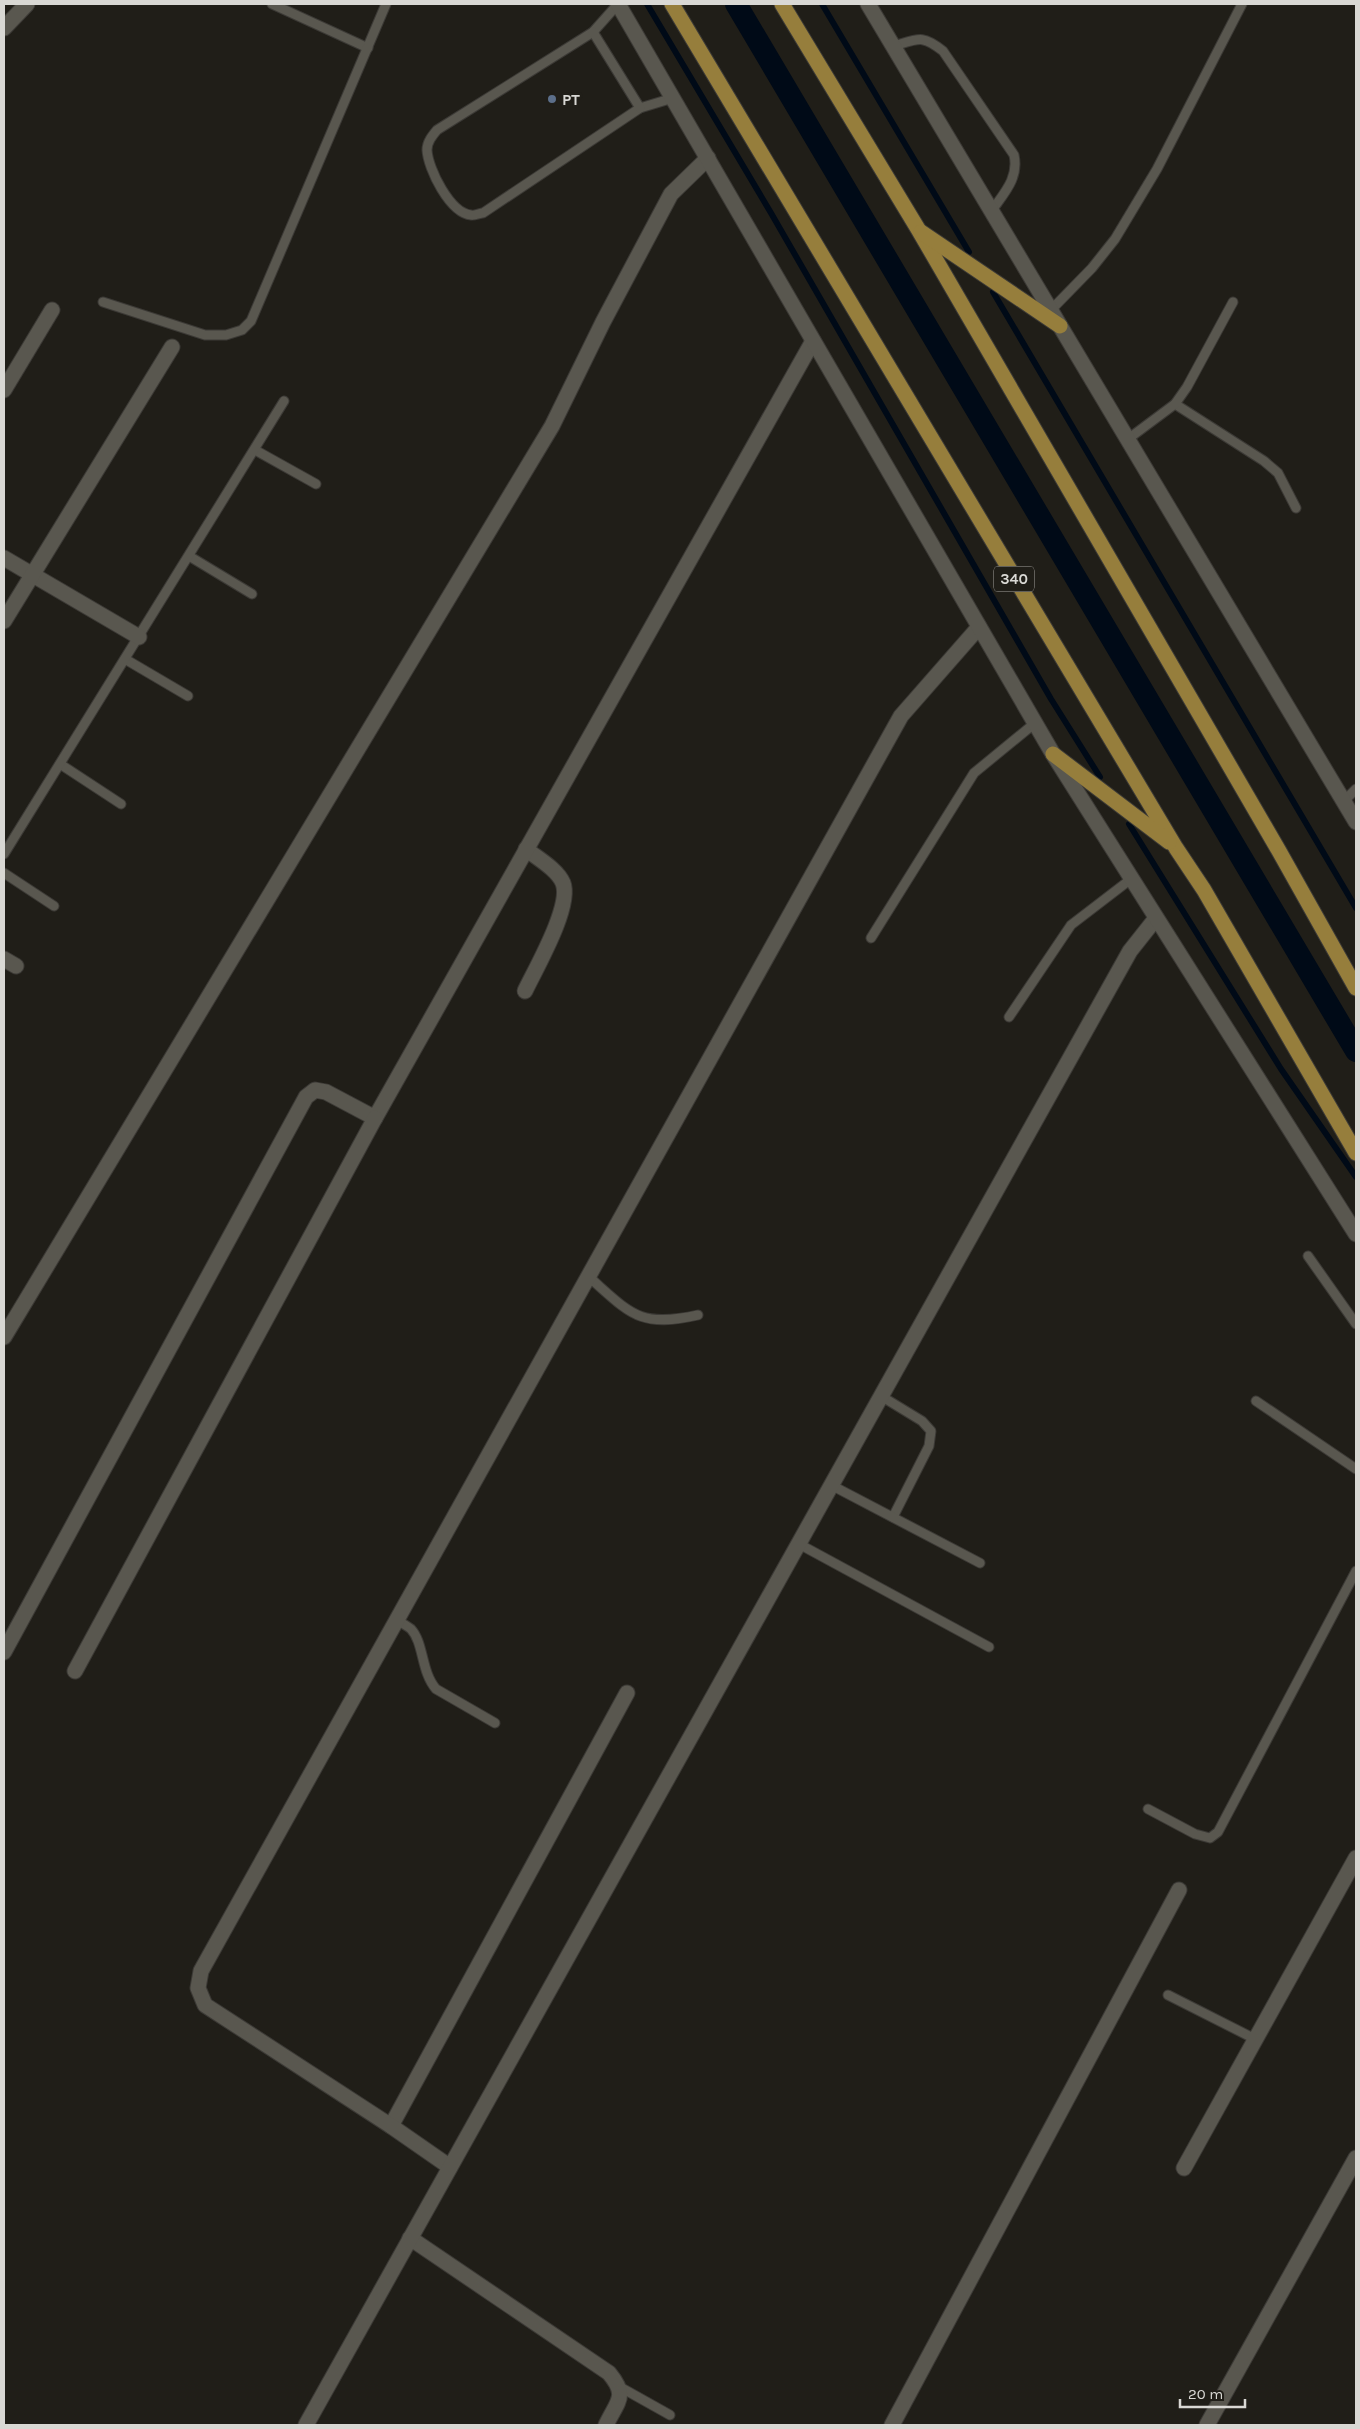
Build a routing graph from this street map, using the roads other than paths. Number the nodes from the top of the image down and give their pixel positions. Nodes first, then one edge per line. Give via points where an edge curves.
1 (27, 4) edge
2 (272, 4) edge
3 (386, 4) edge
4 (618, 4) edge
5 (672, 4) edge
6 (782, 4) edge
7 (868, 4) edge
8 (1242, 4) edge
9 (4, 28) edge
10 (594, 32) junction
11 (894, 46) junction
12 (368, 48) junction
13 (673, 98) junction
14 (640, 108) junction
15 (708, 158) junction
16 (993, 213) junction
17 (918, 230) junction
18 (103, 302) dead end
19 (1232, 302) dead end
20 (52, 310) dead end
21 (1051, 310) junction
22 (1060, 326) junction
23 (814, 341) junction
24 (172, 347) dead end
25 (4, 390) edge
26 (284, 401) dead end
27 (1175, 404) junction
28 (1128, 439) junction
29 (255, 450) junction
30 (316, 484) dead end
31 (1296, 508) dead end
32 (189, 556) junction
33 (4, 558) edge
34 (32, 575) junction
35 (252, 594) dead end
36 (4, 621) edge
37 (979, 627) junction
38 (139, 637) junction
39 (125, 659) junction
40 (188, 696) dead end
41 (1035, 722) junction
42 (1053, 754) junction
43 (60, 764) junction
44 (1356, 789) edge
45 (1344, 801) junction
46 (121, 804) dead end
47 (1356, 822) edge
48 (1176, 848) junction
49 (526, 849) junction
50 (4, 854) edge
51 (4, 873) edge
52 (1131, 879) junction
53 (54, 906) dead end
54 (1153, 922) dead end
55 (871, 938) dead end
56 (1356, 988) edge
57 (525, 991) dead end
58 (1009, 1017) dead end
59 (375, 1118) junction
60 (1356, 1153) edge
61 (1356, 1234) edge
62 (1308, 1256) dead end
63 (589, 1277) junction
64 (698, 1315) dead end
65 (1356, 1324) edge
66 (4, 1337) edge
67 (881, 1396) junction
68 (1256, 1401) dead end
69 (1356, 1469) edge
70 (831, 1485) junction
71 (893, 1518) junction
72 (798, 1544) junction
73 (980, 1563) dead end
74 (1356, 1572) edge
75 (397, 1620) junction
76 (989, 1647) dead end
77 (4, 1652) edge
78 (75, 1671) dead end
79 (627, 1693) dead end
80 (495, 1723) dead end
81 (1148, 1809) dead end
82 (1356, 1858) edge
83 (1179, 1890) dead end
84 (1168, 1995) dead end
85 (1255, 2039) junction
86 (391, 2126) junction
87 (1356, 2158) edge
88 (450, 2167) junction
89 (1184, 2168) dead end
90 (410, 2238) junction
91 (620, 2387) junction
92 (670, 2415) dead end
93 (306, 2425) edge
94 (606, 2425) edge
95 (892, 2425) edge
96 (1207, 2425) edge

1 - 9 street
2 - 12 lane
3 - 12 lane
4 - 10 lane
4 - 13 street
5 - 48 highway, 340
6 - 17 highway
7 - 11 street
8 - 21 lane via 1157,169 1115,239
10 - 14 lane
10 - 14 lane via 437,130 427,149 432,172 440,186 460,210 471,215 483,213
11 - 16 street
11 - 16 lane via 920,37 943,51 1014,156 1013,180
12 - 18 lane via 251,321 242,330 226,335 205,335
13 - 14 lane
13 - 15 street
15 - 23 street
15 - 66 street via 671,194 552,426
16 - 21 street
17 - 22 highway
17 - 56 highway
19 - 27 lane
20 - 25 street
21 - 22 street
22 - 28 street
23 - 37 street
23 - 49 street
24 - 34 street
26 - 29 lane
27 - 28 lane
27 - 31 lane via 1278,473
28 - 45 street
29 - 30 lane
29 - 32 lane
32 - 35 lane
32 - 38 lane
33 - 34 street
34 - 36 street
34 - 38 street
37 - 41 street
37 - 63 street via 901,716
38 - 39 lane
39 - 40 lane
39 - 43 lane
41 - 42 street
41 - 55 lane via 974,772
42 - 48 highway
42 - 52 street
43 - 46 lane
43 - 50 lane
44 - 45 lane
45 - 47 street
48 - 60 highway, 340
49 - 57 street via 556,873 563,883 564,896 559,920
49 - 59 street
51 - 53 lane
52 - 58 lane via 1072,925
52 - 61 street
54 - 67 street via 1130,951
59 - 77 street via 326,1092 314,1090 306,1097
59 - 78 street
62 - 65 lane
63 - 64 lane via 626,1309 648,1320 671,1321
63 - 75 street
67 - 70 street
67 - 71 lane via 922,1421 930,1431 929,1446
68 - 69 lane
70 - 71 lane
70 - 72 street
71 - 73 lane
72 - 76 lane
72 - 88 street
74 - 81 lane via 1218,1832 1210,1838 1195,1834
75 - 80 lane via 411,1630 417,1640 431,1684
75 - 86 street via 202,1971 198,1988 205,2005
79 - 86 street
82 - 85 street
83 - 95 street
84 - 85 lane
85 - 89 street
86 - 88 street
87 - 96 street
88 - 90 street
90 - 91 street via 608,2373
90 - 93 street
91 - 92 lane
91 - 94 street via 621,2396

